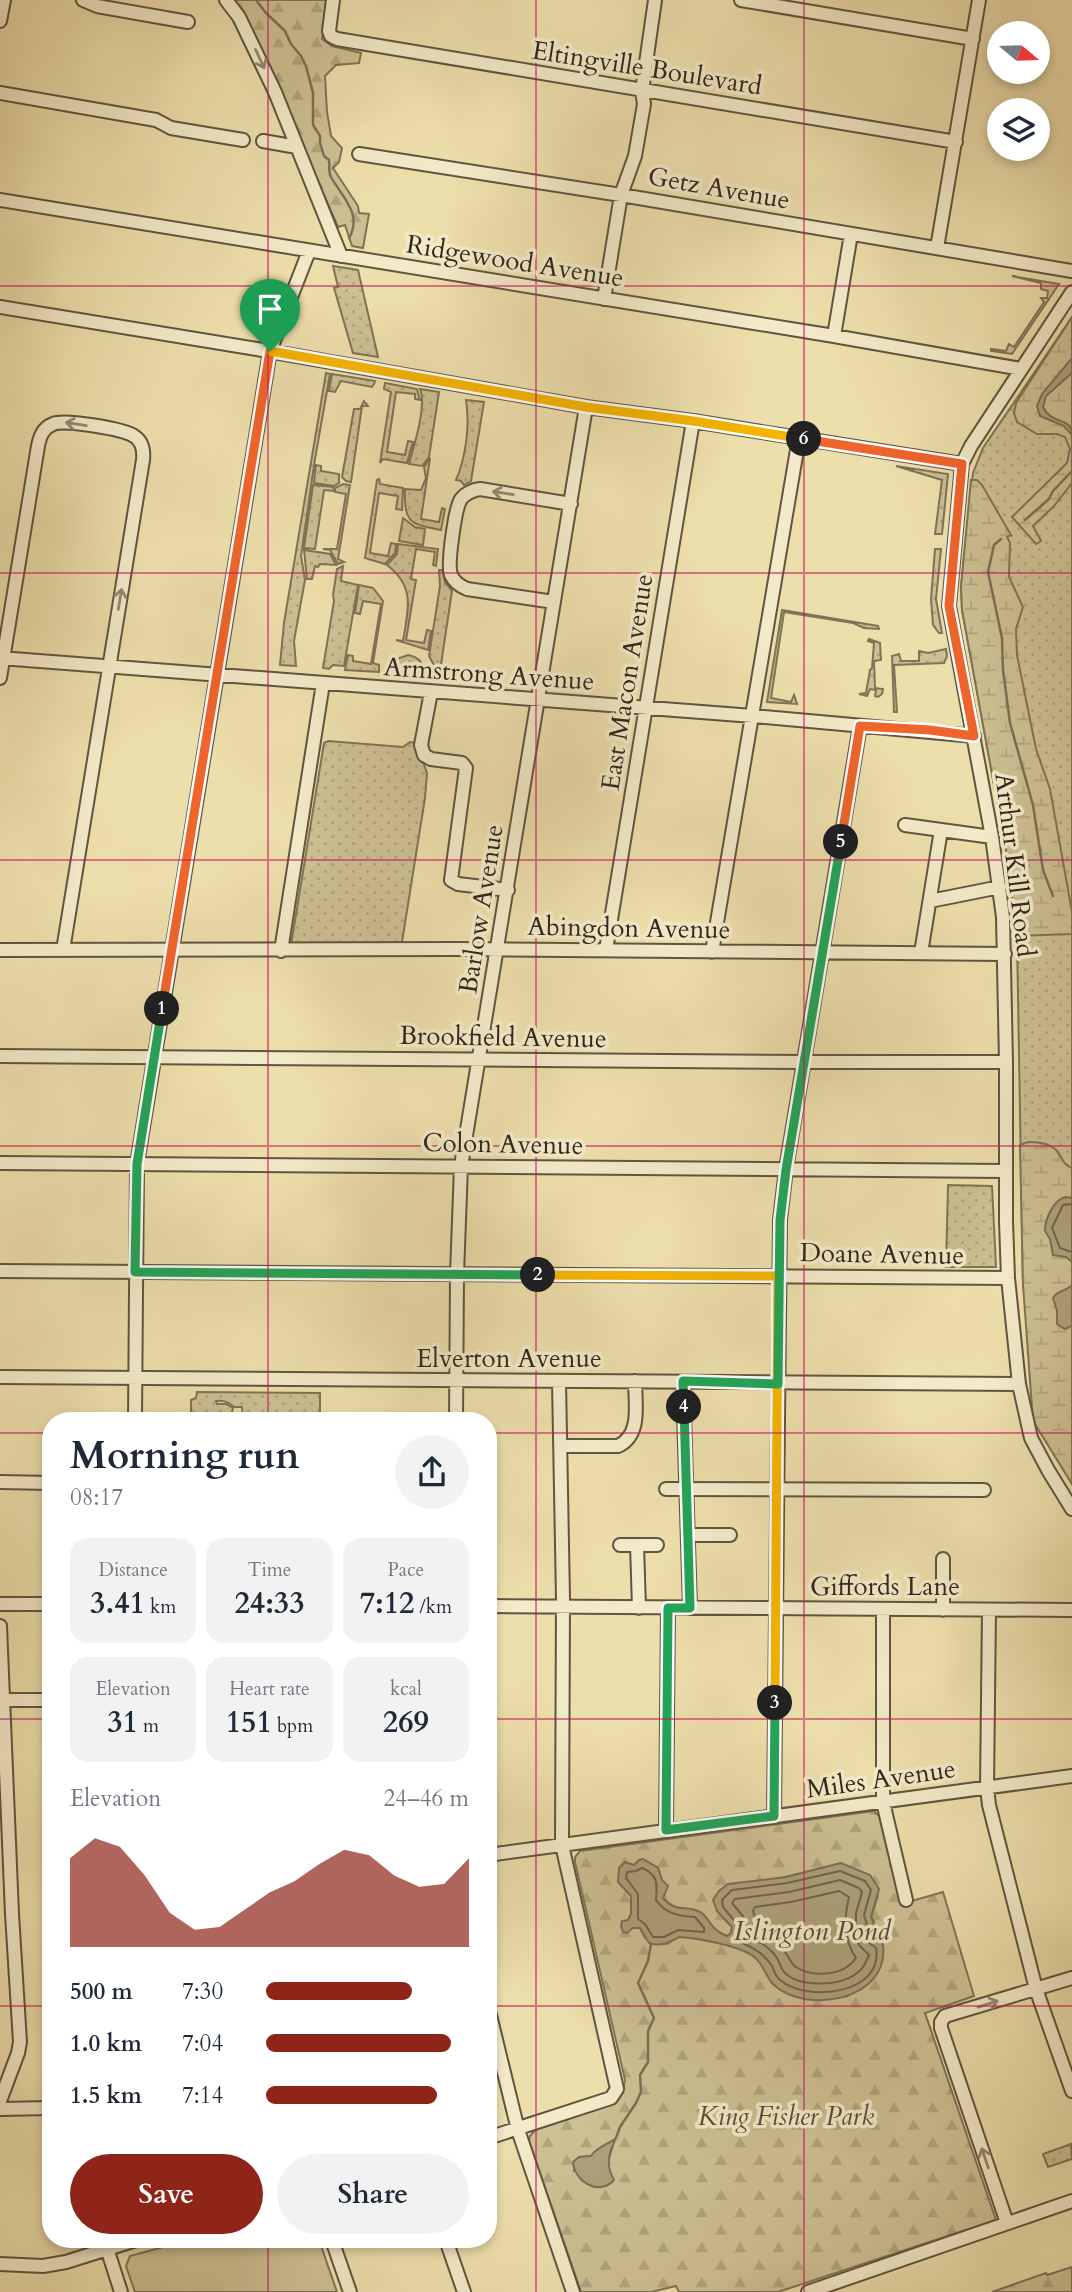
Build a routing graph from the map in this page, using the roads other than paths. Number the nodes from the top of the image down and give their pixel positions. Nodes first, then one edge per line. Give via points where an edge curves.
1 (4, 0) edge
2 (83, 0) edge
3 (226, 0) edge
4 (333, 0) edge
5 (655, 0) edge
6 (741, 0) edge
7 (979, 0) edge
8 (0, 21) edge
9 (188, 22) dead end
10 (973, 39) junction
11 (642, 91) junction
12 (0, 93) edge
13 (243, 139) dead end
14 (263, 141) dead end
15 (956, 142) junction
16 (297, 147) junction
17 (359, 154) dead end
18 (621, 195) junction
19 (0, 200) edge
20 (851, 234) junction
21 (937, 248) junction
22 (309, 251) junction
23 (341, 256) junction
24 (1072, 271) edge
25 (1072, 292) edge
26 (604, 299) junction
27 (0, 307) edge
28 (834, 336) junction
29 (270, 351) junction
30 (1021, 369) junction
31 (586, 407) junction
32 (693, 421) junction
33 (799, 438) junction
34 (962, 464) junction
35 (571, 504) junction
36 (554, 602) junction
37 (2, 659) edge
38 (109, 667) junction
39 (217, 675) junction
40 (0, 678) edge
41 (323, 683) junction
42 (431, 692) junction
43 (538, 700) junction
44 (646, 709) junction
45 (753, 716) junction
46 (860, 726) junction
47 (974, 736) junction
48 (905, 825) dead end
49 (941, 830) junction
50 (992, 837) junction
51 (1000, 887) junction
52 (508, 890) junction
53 (930, 901) junction
54 (498, 949) junction
55 (0, 950) edge
56 (63, 950) junction
57 (172, 950) junction
58 (606, 950) junction
59 (281, 951) junction
60 (712, 952) junction
61 (824, 953) junction
62 (922, 953) junction
63 (1004, 954) junction
64 (0, 1056) edge
65 (153, 1056) junction
66 (480, 1059) junction
67 (804, 1062) junction
68 (1006, 1062) junction
69 (0, 1163) edge
70 (137, 1164) junction
71 (461, 1166) junction
72 (786, 1170) junction
73 (1006, 1171) junction
74 (0, 1271) edge
75 (135, 1272) junction
76 (457, 1275) junction
77 (778, 1276) junction
78 (1008, 1278) junction
79 (0, 1377) edge
80 (135, 1378) junction
81 (456, 1380) junction
82 (559, 1381) junction
83 (635, 1381) junction
84 (683, 1381) junction
85 (778, 1384) junction
86 (1018, 1384) junction
87 (135, 1412) edge
88 (456, 1412) edge
89 (562, 1446) junction
90 (0, 1482) edge
91 (42, 1483) edge
92 (776, 1488) junction
93 (666, 1489) dead end
94 (687, 1489) junction
95 (984, 1490) dead end
96 (1072, 1509) edge
97 (689, 1535) junction
98 (730, 1535) dead end
99 (620, 1545) dead end
100 (637, 1545) junction
101 (657, 1545) dead end
102 (943, 1559) dead end
103 (0, 1604) edge
104 (42, 1604) edge
105 (497, 1606) edge
106 (563, 1607) junction
107 (639, 1608) junction
108 (668, 1608) junction
109 (690, 1608) junction
110 (776, 1608) junction
111 (883, 1609) junction
112 (943, 1610) junction
113 (989, 1610) junction
114 (1072, 1610) edge
115 (0, 1626) edge
116 (3, 1699) junction
117 (42, 1700) edge
118 (1072, 1776) edge
119 (988, 1788) junction
120 (883, 1802) junction
121 (774, 1816) junction
122 (666, 1830) junction
123 (562, 1845) junction
124 (497, 1854) edge
125 (906, 1900) dead end
126 (1072, 1978) edge
127 (1036, 1989) junction
128 (497, 2044) edge
129 (1072, 2091) edge
130 (0, 2101) edge
131 (42, 2108) edge
132 (0, 2109) edge
133 (518, 2130) junction
134 (497, 2136) edge
135 (1072, 2200) edge
136 (1007, 2223) junction
137 (97, 2248) edge
138 (107, 2248) edge
139 (335, 2248) edge
140 (449, 2248) edge
141 (0, 2264) edge
142 (121, 2292) edge
143 (350, 2292) edge
144 (464, 2292) edge
145 (573, 2292) edge
146 (808, 2292) edge

1 - 8 street
2 - 9 street
3 -> 16 street via 258,55
4 - 11 street, Eltingville Boulevard via 330,31 337,39
5 - 11 street
6 - 10 street
7 - 10 street
10 - 15 street
11 - 15 street, Eltingville Boulevard
11 - 18 street via 635,156
12 - 13 street
14 - 16 street
15 - 21 street
16 - 23 street
17 - 18 street, Getz Avenue
18 - 20 street, Getz Avenue
18 - 26 street
19 - 22 street, Ridgewood Avenue
20 - 21 street, Getz Avenue
20 - 28 street
21 - 24 street, Getz Avenue
22 - 23 street, Ridgewood Avenue
22 - 29 street
23 - 26 street, Ridgewood Avenue
25 - 30 street, Arthur Kill Road
26 - 28 street, Ridgewood Avenue
27 - 29 street
28 - 30 street, Ridgewood Avenue
29 - 31 street
29 - 39 street
30 - 34 street, Arthur Kill Road
31 - 32 street
31 - 35 street, Barlow Avenue
32 - 33 street
32 - 44 street, East Macon Avenue
33 - 34 street
33 - 45 street
34 - 47 street, Arthur Kill Road via 949,606
35 - 36 street, Barlow Avenue
35 -> 36 street via 480,489 466,494 458,510 449,568 455,581 467,589
36 - 43 street, Barlow Avenue
37 - 38 street, Armstrong Avenue
38 -> 37 street via 143,450 131,434 65,422 51,424 40,438
37 - 40 street
38 - 39 street, Armstrong Avenue
38 - 56 street
39 - 41 street, Armstrong Avenue
39 - 57 street
41 - 42 street, Armstrong Avenue
41 - 59 street
42 - 43 street, Armstrong Avenue
42 - 52 street via 421,745 424,755 463,763 466,768 452,882
43 - 44 street, Armstrong Avenue
43 - 52 street, Barlow Avenue
44 - 45 street, Armstrong Avenue
44 - 58 street, East Macon Avenue
45 - 46 street, Armstrong Avenue
45 - 60 street
46 - 47 street, Armstrong Avenue
46 - 61 street
47 - 50 street, Arthur Kill Road
48 - 49 street
49 - 50 street
49 - 53 street
50 - 51 street, Arthur Kill Road
51 - 53 street
51 - 63 street, Arthur Kill Road
52 - 54 street, Barlow Avenue
53 - 62 street
54 - 58 street, Abingdon Avenue
54 - 59 street, Abingdon Avenue
54 - 66 street, Barlow Avenue
55 - 56 street, Abingdon Avenue
56 - 57 street, Abingdon Avenue
57 - 59 street, Abingdon Avenue
57 - 65 street
58 - 60 street, Abingdon Avenue
60 - 61 street, Abingdon Avenue
61 - 62 street, Abingdon Avenue
61 - 67 street
62 - 63 street, Abingdon Avenue
63 - 68 street, Arthur Kill Road
64 - 65 street, Brookfield Avenue
65 - 66 street, Brookfield Avenue
65 - 70 street
66 - 67 street, Brookfield Avenue
66 - 71 street, Barlow Avenue
67 - 68 street, Brookfield Avenue
67 - 72 street
68 - 73 street, Arthur Kill Road
69 - 70 street, Colon Avenue
70 - 71 street, Colon Avenue
70 - 75 street
71 - 72 street, Colon Avenue
71 - 76 street, Barlow Avenue
72 - 73 street, Colon Avenue
72 - 77 street
73 - 78 street, Arthur Kill Road
74 - 75 street, Doane Avenue
75 - 76 street, Doane Avenue
75 - 80 street
76 - 77 street, Doane Avenue
76 - 81 street, Barlow Avenue
77 - 78 street, Doane Avenue
77 - 85 street
78 - 86 street, Arthur Kill Road
79 - 80 street, Elverton Avenue
80 - 81 street, Elverton Avenue
80 - 87 street
81 - 82 street, Elverton Avenue
81 - 88 street, Barlow Avenue
82 - 83 street, Elverton Avenue
82 - 89 street
83 - 84 street, Elverton Avenue
83 - 89 street via 634,1429 625,1443
84 - 85 street, Elverton Avenue
84 - 94 street
85 - 86 street, Elverton Avenue
85 - 92 street
86 - 96 street, Arthur Kill Road via 1031,1438
89 - 106 street
90 - 91 street
92 - 94 street
92 - 95 street
92 - 110 street
93 - 94 street
94 - 97 street
97 - 98 street
97 - 109 street
99 - 100 street
100 - 101 street
100 - 107 street
102 - 112 street
103 - 104 street
105 - 106 street, Giffords Lane
106 - 107 street, Giffords Lane
106 - 123 street
107 - 108 street, Giffords Lane
108 - 109 street, Giffords Lane
108 - 122 street
109 - 110 street, Giffords Lane
110 - 111 street, Giffords Lane
110 - 121 street
111 - 112 street, Giffords Lane
111 - 120 street
112 - 113 street, Giffords Lane
113 - 114 street, Giffords Lane
113 - 119 street
115 - 116 street
116 - 117 street
116 - 130 street via 20,2042
118 - 119 street, Miles Avenue
119 - 120 street, Miles Avenue
119 - 127 street
120 - 121 street, Miles Avenue
120 - 125 street
121 - 122 street, Miles Avenue
122 - 123 street, Miles Avenue
123 - 124 street, Miles Avenue
123 - 133 street via 617,2093
126 - 127 street
127 - 129 street
136 -> 127 street via 941,2022 945,2016
128 - 133 street
131 - 132 street
133 - 134 street
133 - 145 street
135 - 136 street
136 - 146 street
137 - 141 street via 43,2266
138 - 142 street
139 - 143 street
140 - 144 street

